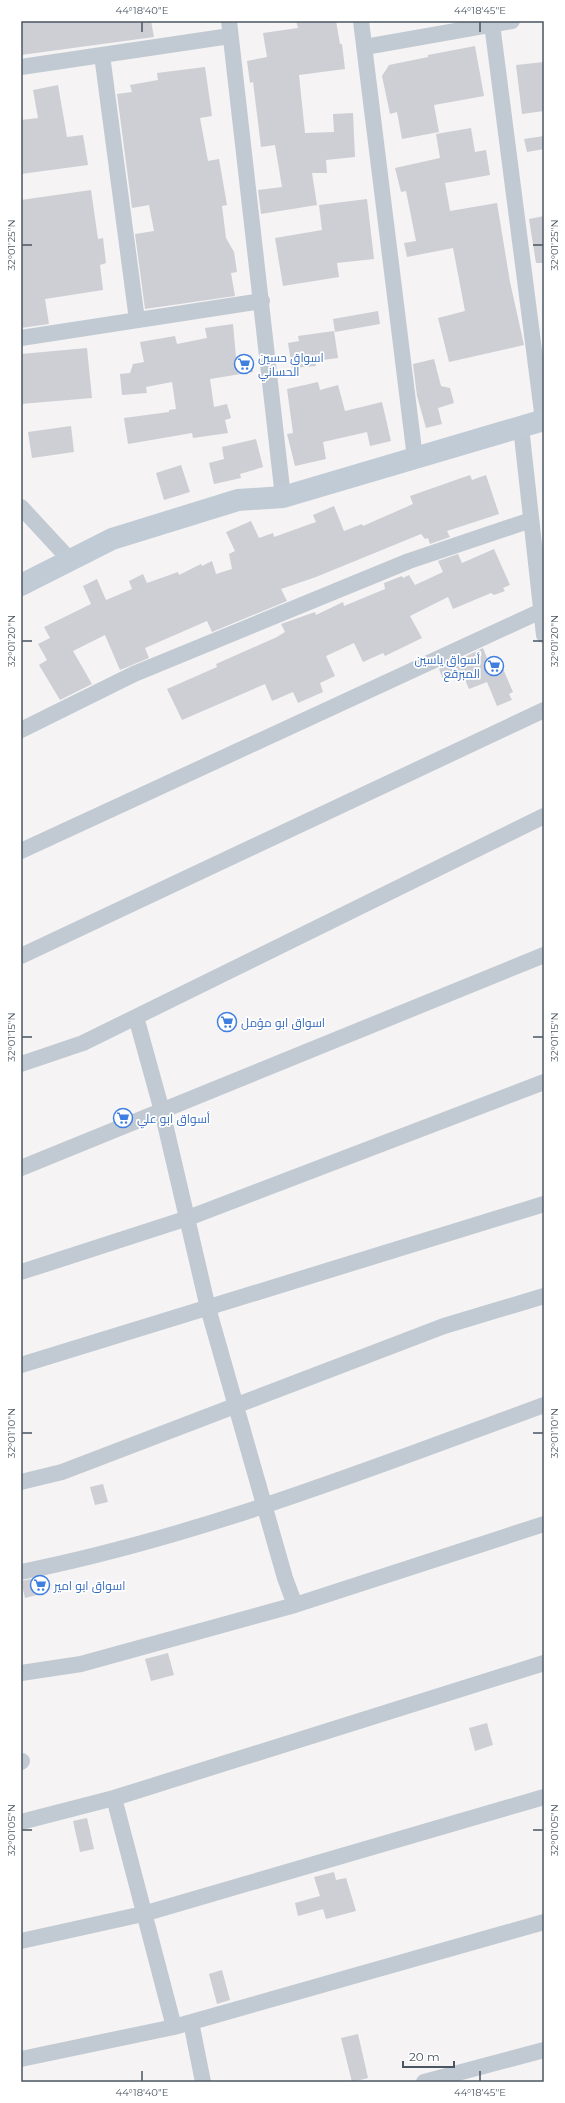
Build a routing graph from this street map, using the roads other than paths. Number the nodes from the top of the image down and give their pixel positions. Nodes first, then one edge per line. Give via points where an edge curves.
1 (361, 21) edge
2 (512, 21) edge
3 (492, 24) junction
4 (229, 28) edge
5 (365, 47) junction
6 (102, 55) junction
7 (21, 67) edge
8 (262, 301) junction
9 (137, 320) junction
10 (21, 338) edge
11 (544, 420) edge
12 (520, 427) junction
13 (415, 458) junction
14 (283, 497) junction
15 (21, 508) edge
16 (531, 520) junction
17 (540, 554) edge
18 (70, 560) junction
19 (21, 585) edge
20 (541, 611) junction
21 (544, 635) edge
22 (544, 710) edge
23 (21, 730) edge
24 (544, 816) edge
25 (21, 851) edge
26 (544, 955) edge
27 (21, 956) edge
28 (136, 1017) junction
29 (21, 1064) edge
30 (544, 1082) edge
31 (162, 1111) junction
32 (21, 1168) edge
33 (544, 1204) edge
34 (188, 1218) junction
35 (21, 1272) edge
36 (544, 1296) edge
37 (208, 1308) junction
38 (21, 1365) edge
39 (544, 1405) edge
40 (236, 1406) junction
41 (21, 1482) edge
42 (266, 1507) junction
43 (544, 1524) edge
44 (21, 1572) edge
45 (294, 1605) junction
46 (544, 1663) edge
47 (21, 1673) edge
48 (544, 1797) edge
49 (114, 1798) junction
50 (21, 1822) edge
51 (143, 1914) junction
52 (544, 1922) edge
53 (21, 1941) edge
54 (191, 2022) junction
55 (174, 2027) junction
56 (544, 2050) edge
57 (21, 2059) edge
58 (203, 2082) edge
59 (424, 2082) edge

1 - 5 street
2 - 3 street
3 - 5 street
3 - 11 street
4 - 6 street
4 - 8 street
5 - 13 street
6 - 7 street
6 - 9 street
8 - 9 street
8 - 14 street
9 - 10 street
11 - 12 street
12 - 13 street
12 - 16 street
13 - 14 street
14 - 18 street via 238,500 112,539
15 - 18 street
16 - 17 street
16 - 23 street via 409,561 134,674
17 - 20 street
18 - 19 street
20 - 21 street
20 - 25 street
22 - 27 street
24 - 28 street
26 - 31 street
28 - 29 street via 83,1043
28 - 31 street
30 - 34 street
31 - 32 street
31 - 34 street
33 - 37 street
34 - 35 street
34 - 37 street
36 - 40 street via 444,1326
37 - 38 street
37 - 40 street
39 - 42 street
40 - 41 street via 62,1472
40 - 42 street
42 - 44 street via 77,1561
42 - 45 street via 284,1578
43 - 45 street
45 - 47 street via 81,1664
46 - 49 street
48 - 51 street
49 - 50 street
49 - 51 street
51 - 53 street
51 - 55 street
52 - 54 street
54 - 55 street
54 - 58 street
55 - 57 street
56 - 59 street

